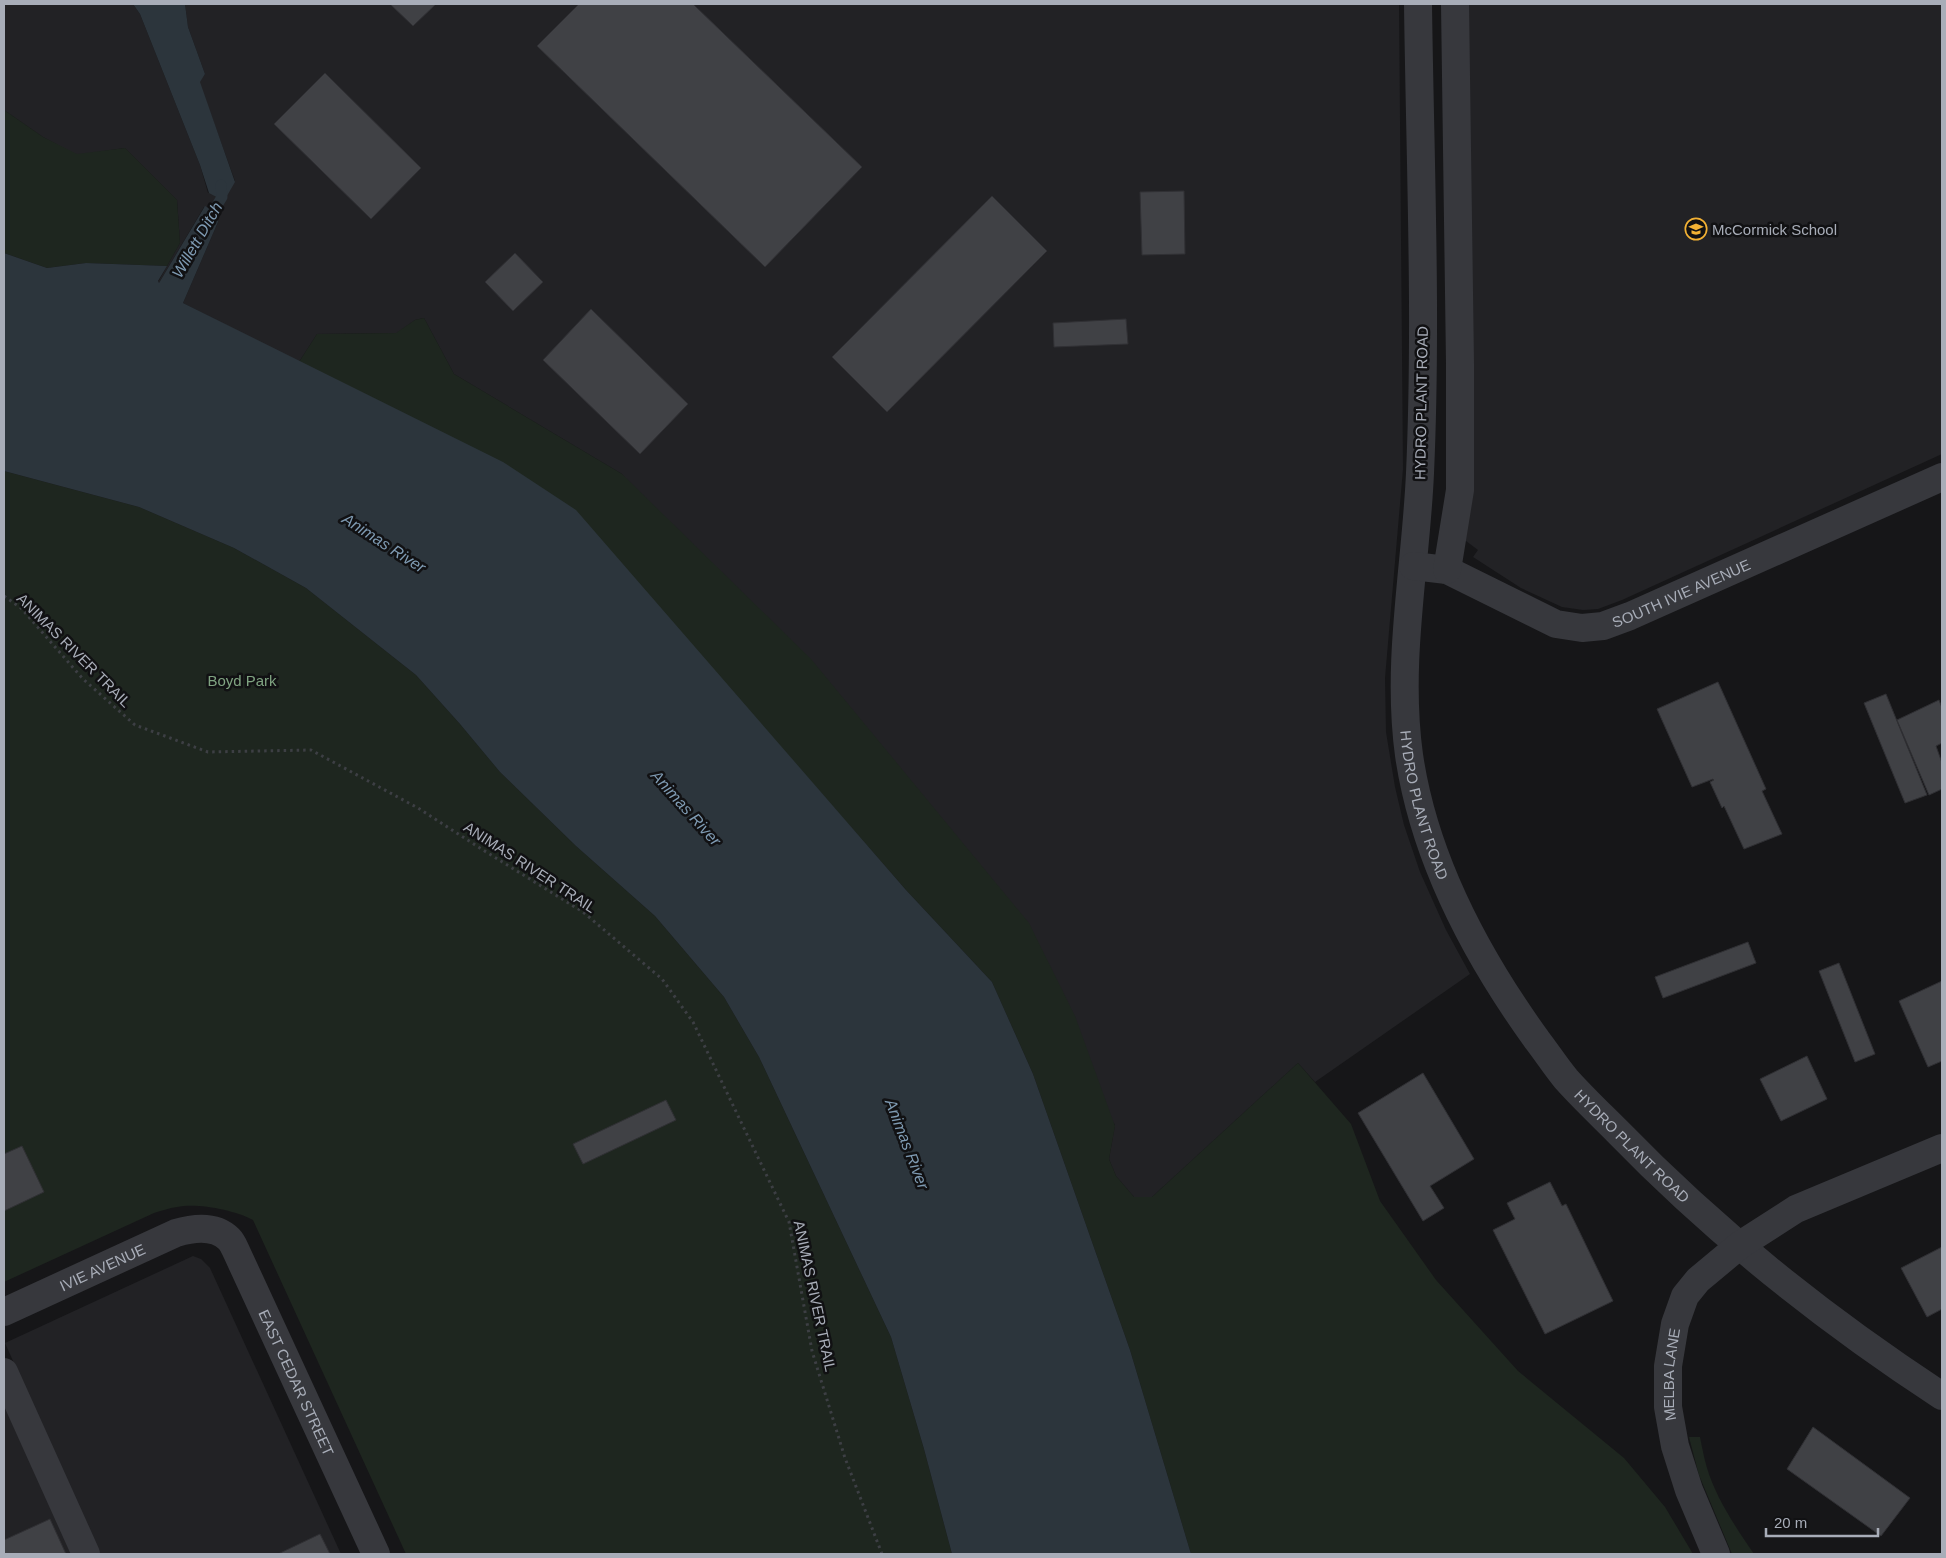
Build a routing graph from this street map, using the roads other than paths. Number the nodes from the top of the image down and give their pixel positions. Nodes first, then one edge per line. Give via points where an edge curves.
1 (1418, 4) edge
2 (1455, 4) edge
3 (1942, 477) edge
4 (1413, 566) junction
5 (1447, 570) junction
6 (1942, 1148) edge
7 (202, 1228) joint
8 (1740, 1245) junction
9 (4, 1312) edge
10 (4, 1372) edge
11 (1942, 1396) edge
12 (86, 1554) edge
13 (376, 1554) edge
14 (1716, 1554) edge

1 - 4 street, HYDRO PLANT ROAD via 1423,365 1420,476
2 - 5 street via 1460,490
3 - 5 street, SOUTH IVIE AVENUE via 1603,626 1582,628 1556,624
4 - 5 street, SOUTH IVIE AVENUE
4 - 8 street, HYDRO PLANT ROAD via 1404,681 1409,754 1419,804 1440,865 1470,932 1513,1006 1565,1078 1661,1176
6 - 8 street, MELBA LANE via 1796,1209
7 - 9 street, IVIE AVENUE via 176,1233
7 - 13 street, EAST CEDAR STREET via 230,1240
8 - 11 street, HYDRO PLANT ROAD via 1828,1316
8 - 14 street, MELBA LANE via 1698,1280 1685,1296 1675,1324 1668,1366 1668,1407 1675,1446 1689,1490
10 - 12 street

